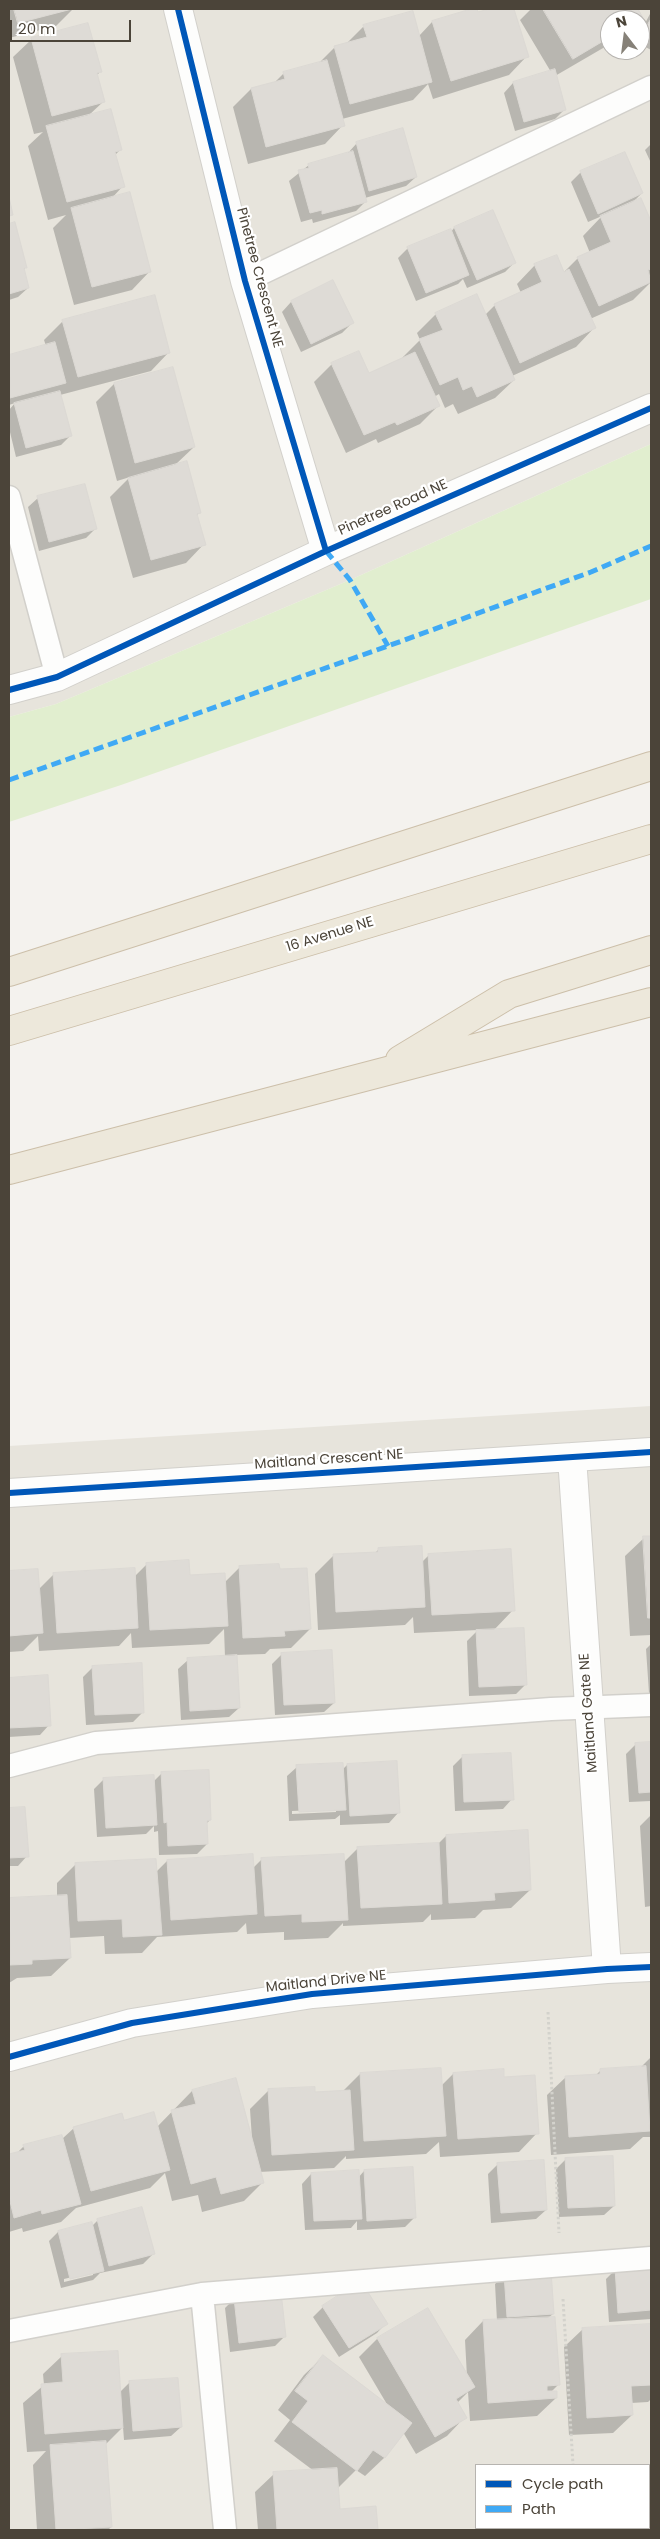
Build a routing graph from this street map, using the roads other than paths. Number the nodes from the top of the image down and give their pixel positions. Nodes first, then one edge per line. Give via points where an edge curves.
1 (179, 9) edge
2 (651, 87) edge
3 (245, 281) junction
4 (651, 408) edge
5 (9, 497) edge
6 (326, 551) junction
7 (57, 677) junction
8 (9, 690) edge
9 (651, 766) edge
10 (651, 839) edge
11 (651, 950) edge
12 (9, 972) edge
13 (645, 1007) edge
14 (9, 1031) edge
15 (376, 1076) junction
16 (9, 1170) edge
17 (651, 1452) edge
18 (572, 1457) junction
19 (9, 1493) edge
20 (651, 1705) edge
21 (589, 1706) junction
22 (9, 1766) edge
23 (651, 1967) edge
24 (607, 1969) junction
25 (9, 2057) edge
26 (651, 2258) edge
27 (202, 2294) junction
28 (9, 2331) edge
29 (226, 2530) edge

1 - 3 street, Pinetree Crescent NE
2 - 3 lane
3 - 6 street, Pinetree Crescent NE
4 - 6 street, Pinetree Road NE
5 - 7 lane
6 - 7 street, Pinetree Road NE
7 - 8 street, Pinetree Road NE
9 - 12 highway
10 - 14 highway, 16 Avenue NE
11 - 15 highway via 509,994
13 - 15 highway
15 - 16 highway
17 - 18 street, Maitland Crescent NE
18 - 19 street, Maitland Crescent NE
18 - 21 street, Maitland Gate NE
20 - 21 lane
21 - 22 lane via 96,1743
21 - 24 street, Maitland Gate NE
23 - 24 street, Maitland Drive NE
24 - 25 street, Maitland Drive NE via 312,1994 132,2022
26 - 27 lane
27 - 28 lane
27 - 29 lane

